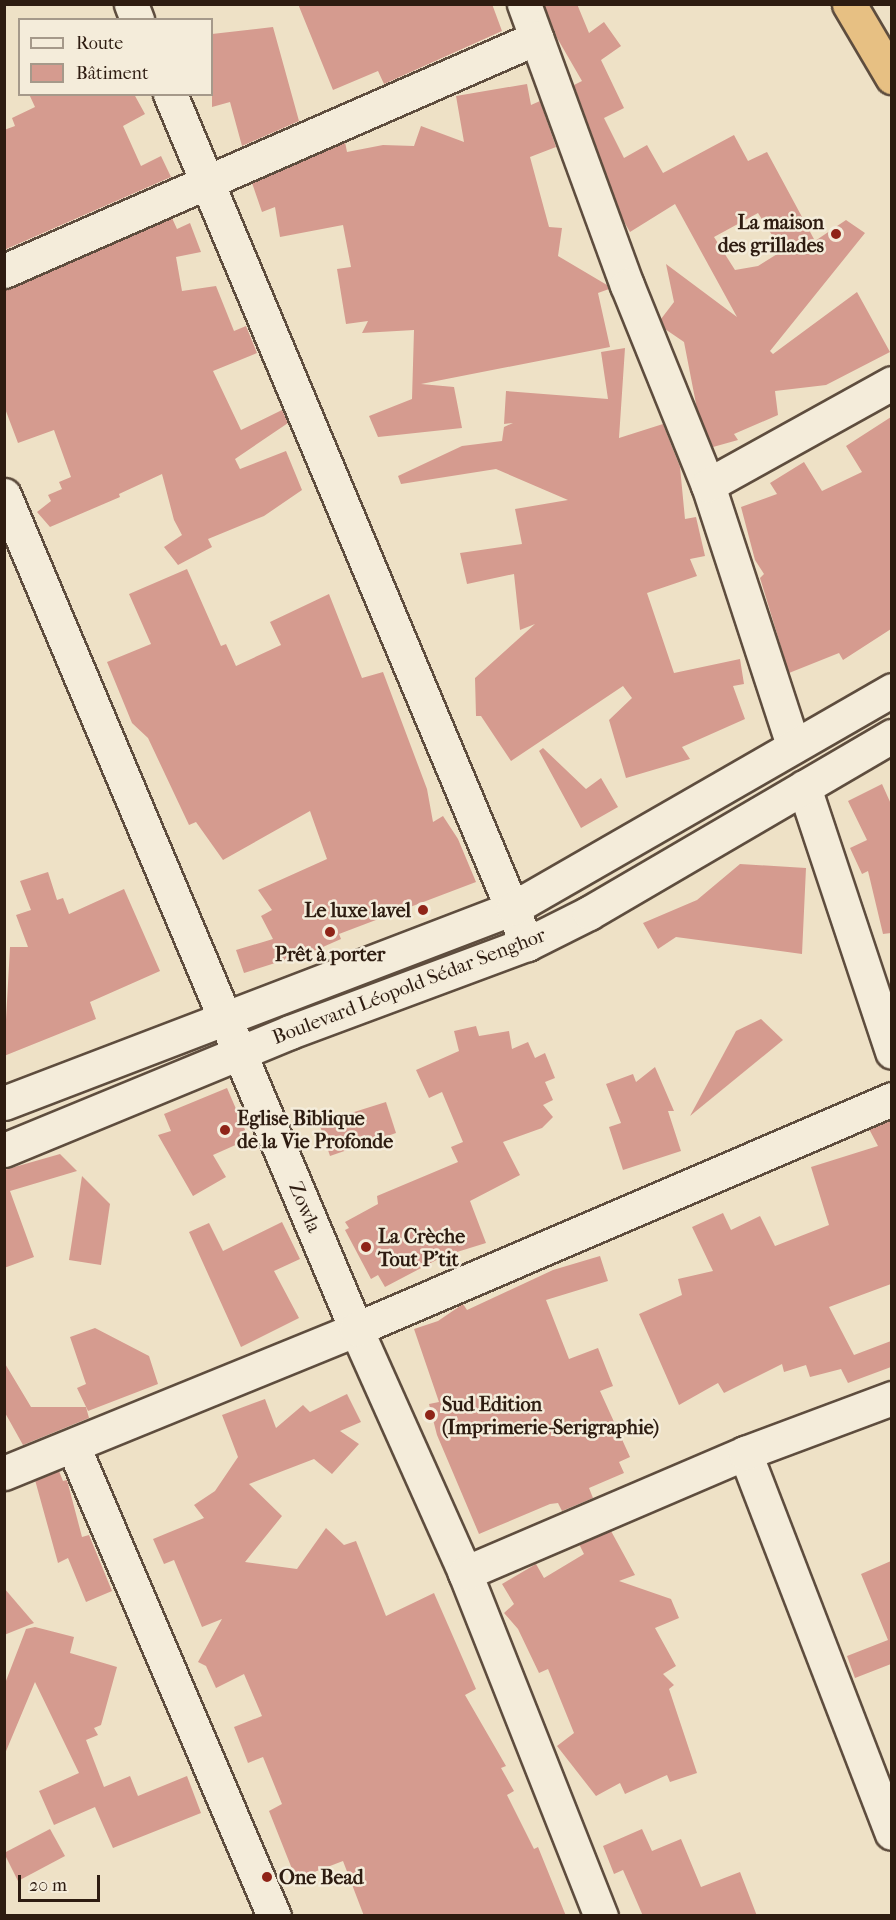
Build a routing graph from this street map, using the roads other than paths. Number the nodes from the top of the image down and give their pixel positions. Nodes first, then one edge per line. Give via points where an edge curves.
1 (524, 4) edge
2 (849, 4) edge
3 (536, 38) junction
4 (891, 77) edge
5 (171, 96) edge
6 (208, 183) junction
7 (4, 271) edge
8 (891, 383) edge
9 (708, 485) junction
10 (4, 495) edge
11 (891, 690) edge
12 (891, 736) edge
13 (793, 745) junction
14 (804, 787) junction
15 (513, 908) junction
16 (527, 944) junction
17 (883, 996) edge
18 (225, 1015) junction
19 (240, 1052) junction
20 (891, 1052) edge
21 (891, 1099) edge
22 (4, 1103) edge
23 (4, 1150) edge
24 (356, 1329) junction
25 (891, 1398) edge
26 (73, 1446) junction
27 (745, 1453) junction
28 (4, 1473) edge
29 (465, 1573) junction
30 (889, 1821) edge
31 (274, 1916) edge
32 (601, 1916) edge

1 - 3 street
2 - 4 highway
3 - 6 street
3 - 9 street via 627,285
5 - 6 street
6 - 7 street
6 - 15 street
8 - 9 street
9 - 13 street
10 - 18 street, Zowla
11 - 13 street, Boulevard Léopold Sédar Senghor
12 - 14 street, Boulevard Léopold Sédar Senghor
13 - 15 street, Boulevard Léopold Sédar Senghor
14 - 16 street, Boulevard Léopold Sédar Senghor via 589,913
14 - 17 street
15 - 16 street
15 - 18 street, Boulevard Léopold Sédar Senghor
16 - 19 street, Boulevard Léopold Sédar Senghor
17 - 20 street
18 - 19 street, Zowla
18 - 22 street, Boulevard Léopold Sédar Senghor
19 - 23 street, Boulevard Léopold Sédar Senghor
19 - 24 street, Zowla
21 - 24 street
24 - 26 street
24 - 29 street, Zowla
25 - 27 street
26 - 28 street
26 - 31 street
27 - 29 street
27 - 30 street
29 - 32 street, Zowla

